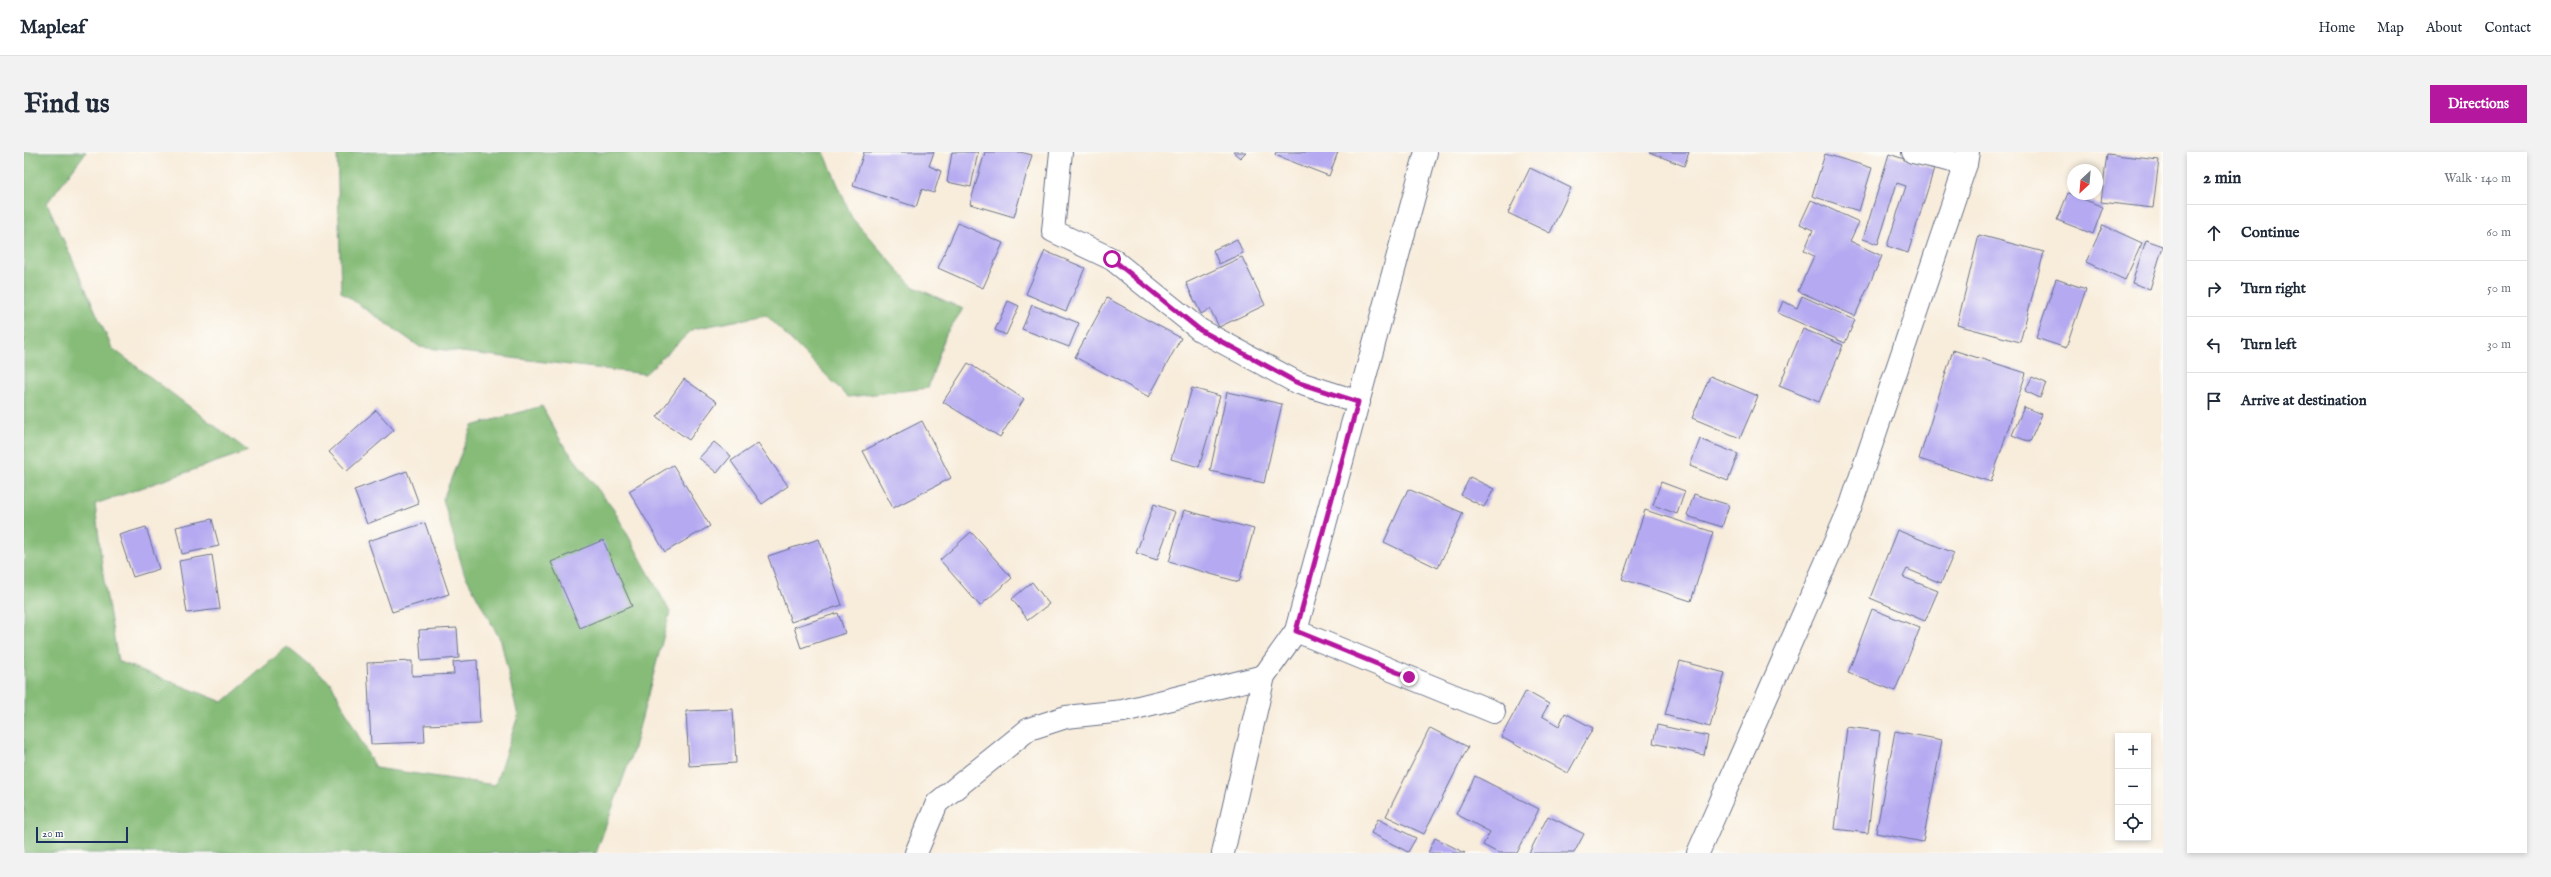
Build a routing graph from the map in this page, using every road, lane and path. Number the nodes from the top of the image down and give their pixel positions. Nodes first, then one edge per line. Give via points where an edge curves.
1 (1061, 152) edge
2 (1426, 152) edge
3 (1913, 152) edge
4 (1967, 158) edge
5 (1358, 402) junction
6 (1296, 631) junction
7 (1264, 676) junction
8 (1494, 712) dead end
9 (916, 853) edge
10 (1223, 853) edge
11 (1698, 853) edge

1 - 5 street via 1053,231 1112,259 1200,330 1296,382
2 - 5 street
3 - 4 street
4 - 11 street via 1850,508
5 - 6 street
6 - 7 street
6 - 8 street
7 - 9 street via 1123,711 1066,717 1030,729 937,803
7 - 10 street

